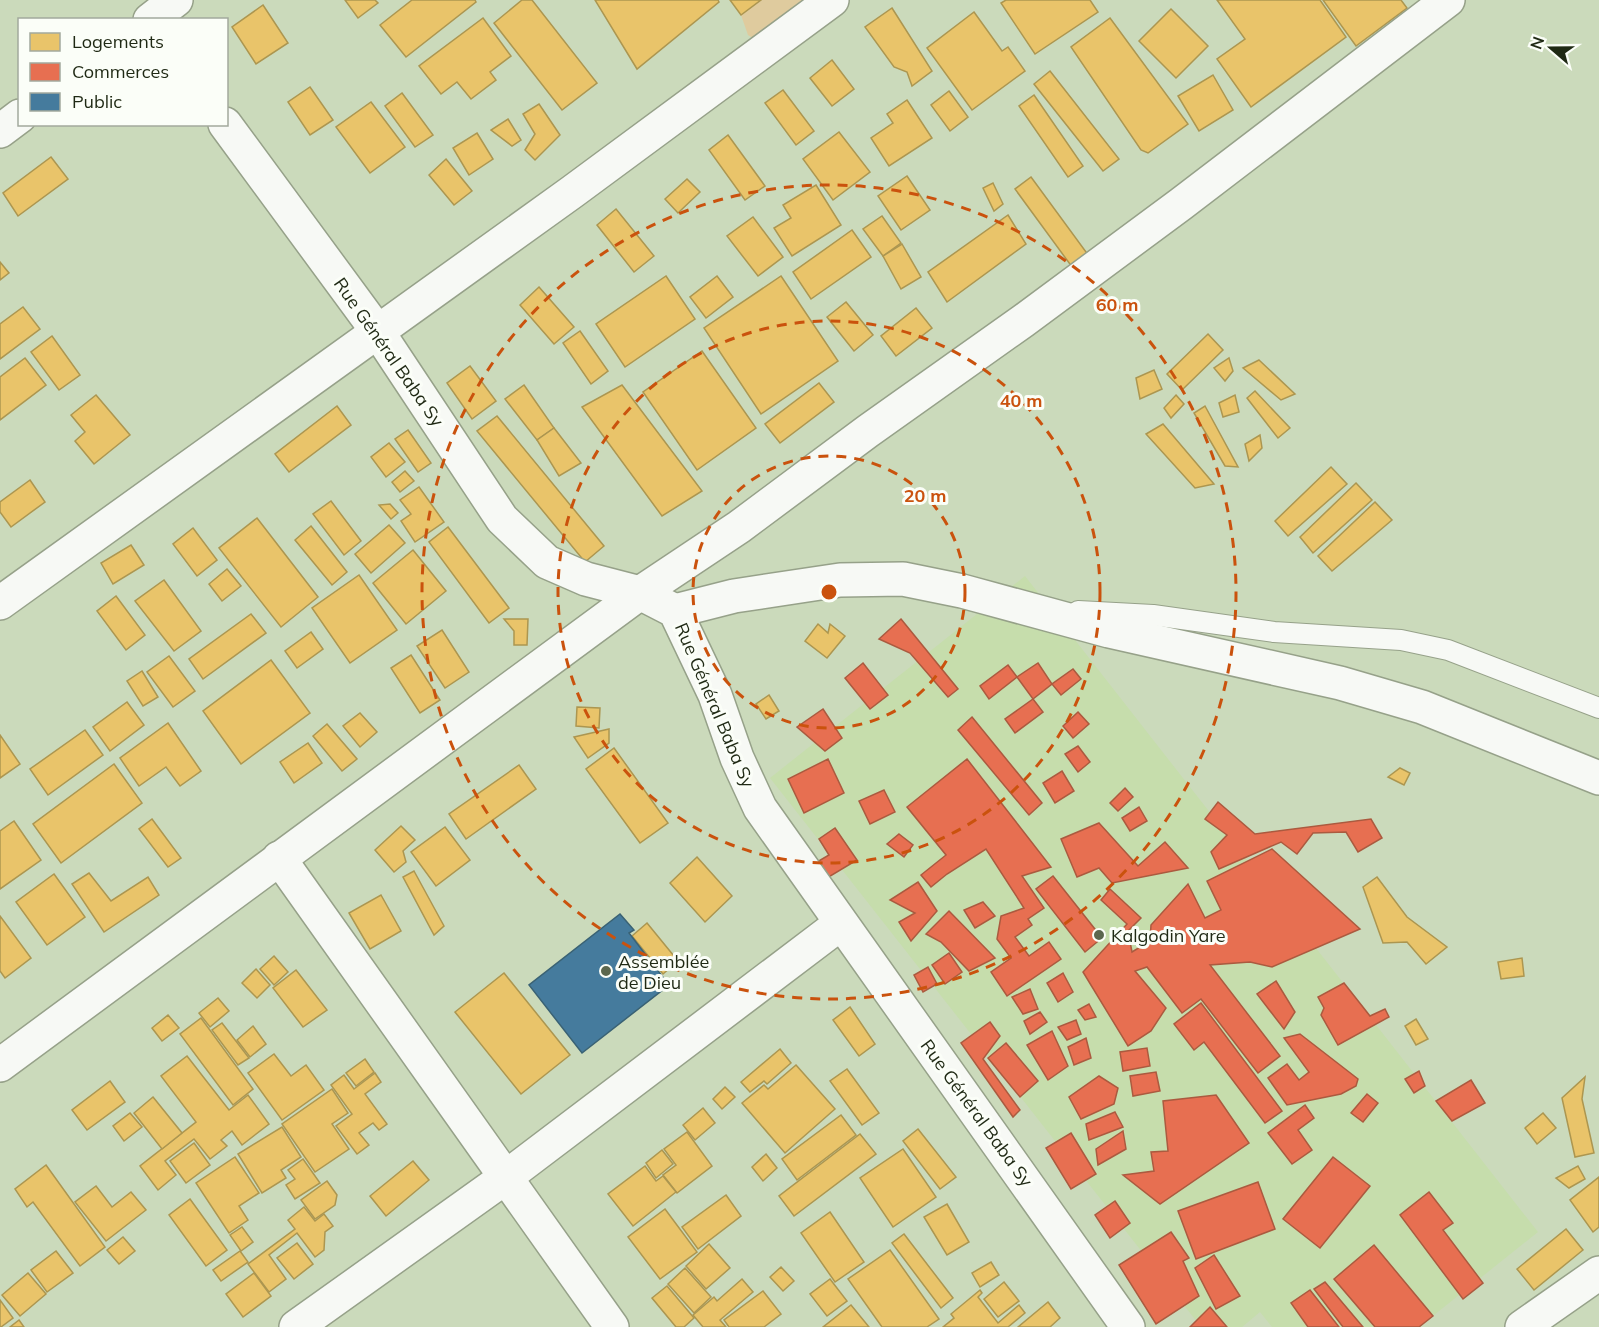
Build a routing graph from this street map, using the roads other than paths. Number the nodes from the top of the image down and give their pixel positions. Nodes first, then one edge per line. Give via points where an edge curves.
1 (133, 0) edge
2 (176, 0) edge
3 (832, 0) edge
4 (1448, 0) edge
5 (147, 18) edge
6 (152, 18) edge
7 (18, 118) edge
8 (226, 126) edge
9 (0, 131) edge
10 (378, 332) junction
11 (640, 592) junction
12 (0, 603) edge
13 (1018, 607) junction
14 (675, 611) junction
15 (1599, 708) edge
16 (1599, 778) edge
17 (279, 858) junction
18 (840, 924) junction
19 (0, 1065) edge
20 (506, 1177) junction
21 (1599, 1273) edge
22 (296, 1327) edge
23 (612, 1327) edge
24 (1128, 1327) edge
25 (1522, 1327) edge

1 - 5 street
2 - 6 street
3 - 10 street
4 - 11 street via 1032,315 739,526
7 - 9 street
8 - 10 street, Rue Général Baba Sy
10 - 11 street, Rue Général Baba Sy via 502,519 546,562 586,579
10 - 12 street
11 - 14 street, Rue Général Baba Sy
11 - 17 street
13 - 14 street via 903,579 840,580 734,596
13 - 15 lane via 1153,615 1274,632 1401,640 1448,650
13 - 16 street via 1340,683 1422,707
14 - 18 street, Rue Général Baba Sy via 715,695 760,808
17 - 19 street
17 - 20 street
18 - 20 street
18 - 24 street, Rue Général Baba Sy
20 - 22 street
20 - 23 street
21 - 25 street

